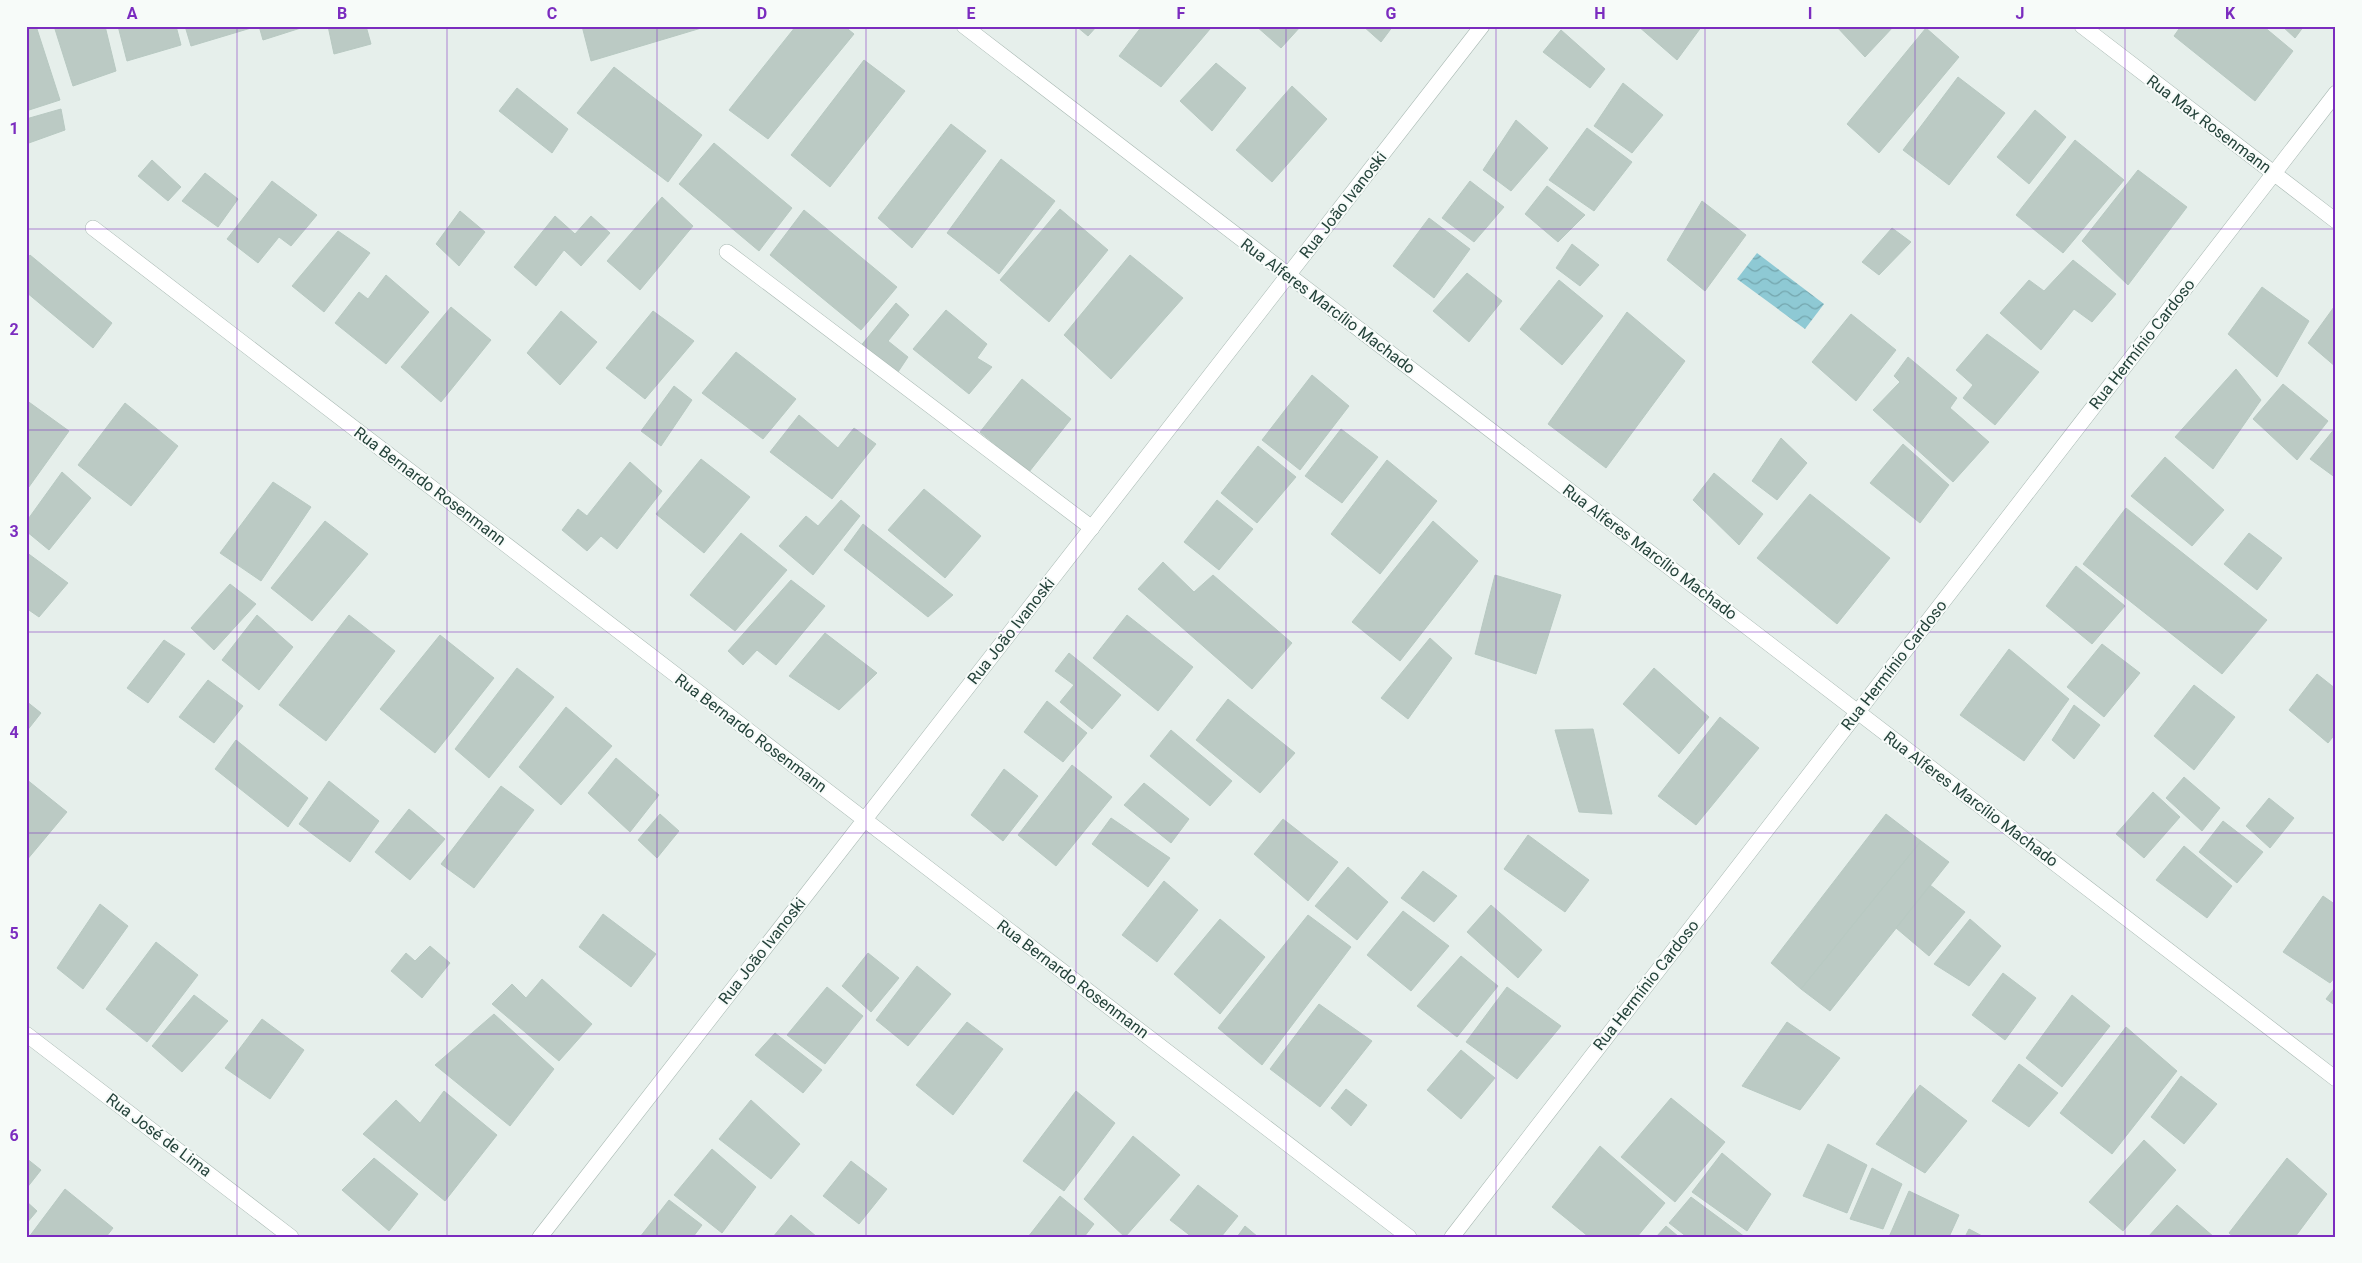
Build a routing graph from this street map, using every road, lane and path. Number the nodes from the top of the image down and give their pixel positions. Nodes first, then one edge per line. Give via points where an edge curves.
1 (964, 26) edge
2 (1482, 26) edge
3 (2082, 26) edge
4 (2336, 93) edge
5 (2274, 174) junction
6 (2336, 221) edge
7 (93, 228) dead end
8 (727, 252) dead end
9 (1288, 276) junction
10 (1092, 528) junction
11 (1858, 712) junction
12 (864, 819) junction
13 (26, 1034) edge
14 (2336, 1078) edge
15 (291, 1237) edge
16 (540, 1237) edge
17 (1409, 1237) edge
18 (1452, 1237) edge

1 - 9 street, Rua Alferes Marcílio Machado
2 - 9 street, Rua João Ivanoski
3 - 5 street, Rua Max Rosenmann
4 - 5 street, Rua Hermínio Cardoso
5 - 6 street, Rua Max Rosenmann
5 - 11 street, Rua Hermínio Cardoso
7 - 12 street, Rua Bernardo Rosenmann
8 - 10 street
9 - 10 street, Rua João Ivanoski
9 - 11 street, Rua Alferes Marcílio Machado
10 - 12 street, Rua João Ivanoski
11 - 14 street, Rua Alferes Marcílio Machado
11 - 18 street, Rua Hermínio Cardoso
12 - 16 street, Rua João Ivanoski
12 - 17 street, Rua Bernardo Rosenmann
13 - 15 street, Rua José de Lima

